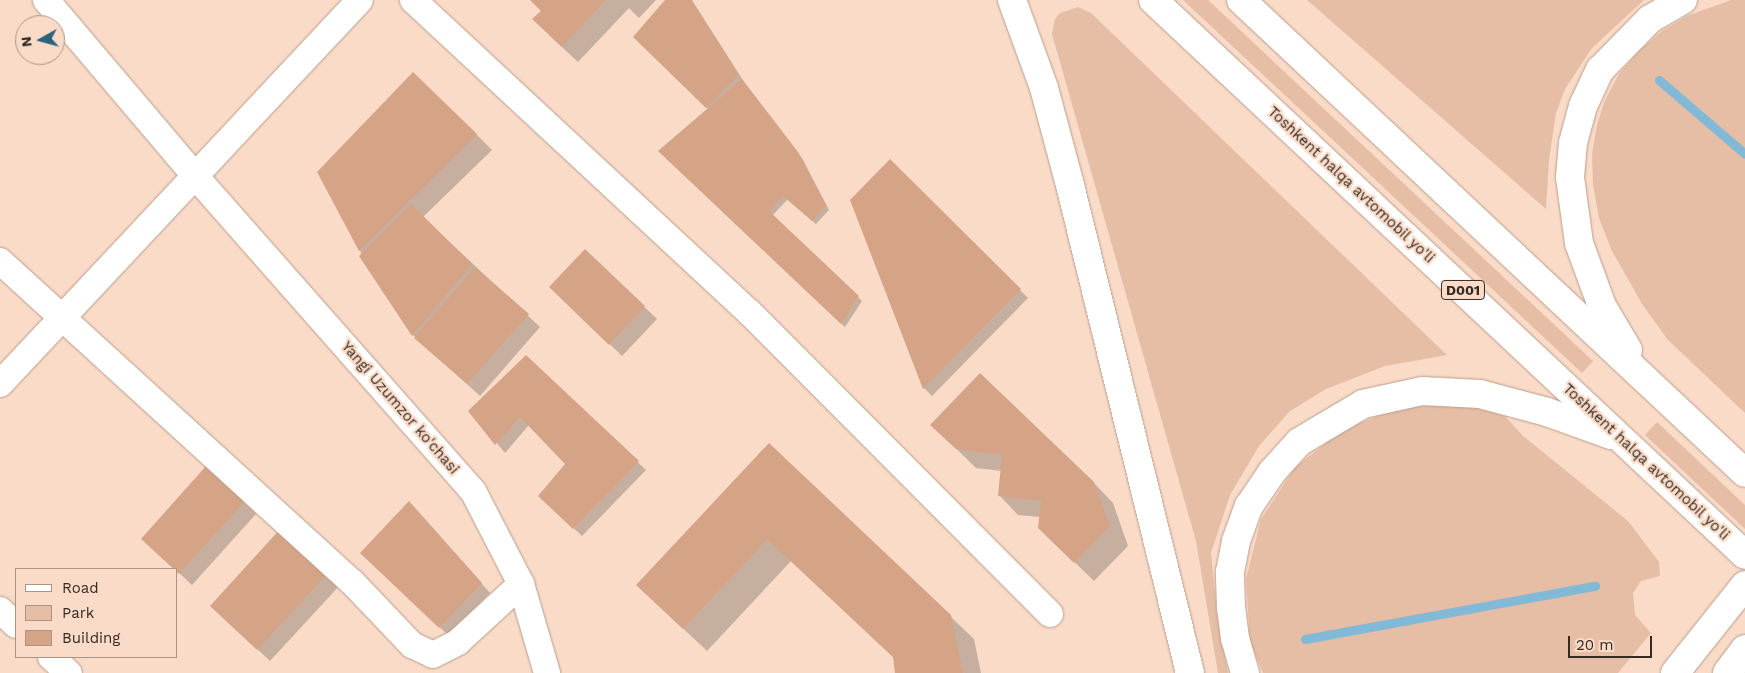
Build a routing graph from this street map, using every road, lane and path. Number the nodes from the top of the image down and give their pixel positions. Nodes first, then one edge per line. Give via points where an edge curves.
1 (46, 0) edge
2 (360, 0) edge
3 (413, 0) edge
4 (1012, 0) edge
5 (1153, 0) edge
6 (1240, 0) edge
7 (1683, 0) edge
8 (196, 176) junction
9 (0, 261) edge
10 (60, 318) junction
11 (0, 384) edge
12 (1658, 392) junction
13 (1622, 439) junction
14 (1745, 472) edge
15 (1745, 555) edge
16 (520, 584) junction
17 (1745, 586) edge
18 (0, 610) edge
19 (1050, 614) dead end
20 (15, 624) edge
21 (1745, 649) edge
22 (52, 658) edge
23 (1681, 667) edge
24 (69, 673) edge
25 (547, 673) edge
26 (1190, 673) edge
27 (1245, 673) edge
28 (1727, 673) edge

1 - 8 street, Yangi Uzumzor ko'chasi
2 - 8 street
3 - 19 street via 750,314
4 - 26 main road via 1044,88 1069,181
5 - 13 main road, Toshkent halqa avtomobil yo'li / D001
6 - 12 main road
7 - 12 main road via 1650,19 1600,70 1583,106 1573,143 1570,177 1579,243 1598,298 1618,336
8 - 10 street
8 - 16 street, Yangi Uzumzor ko'chasi via 473,491
9 - 10 street
10 - 11 street
10 - 16 street via 352,582 412,645 433,655 458,642
12 - 14 main road
13 - 15 main road, Toshkent halqa avtomobil yo'li / D001
13 - 27 main road via 1547,412 1480,394 1451,391 1392,396 1363,404 1330,422 1299,442 1272,472 1249,506 1236,541 1230,572 1231,607 1235,639
16 - 25 street, Yangi Uzumzor ko'chasi
17 - 23 main road
18 - 20 street
21 - 28 main road
22 - 24 street

